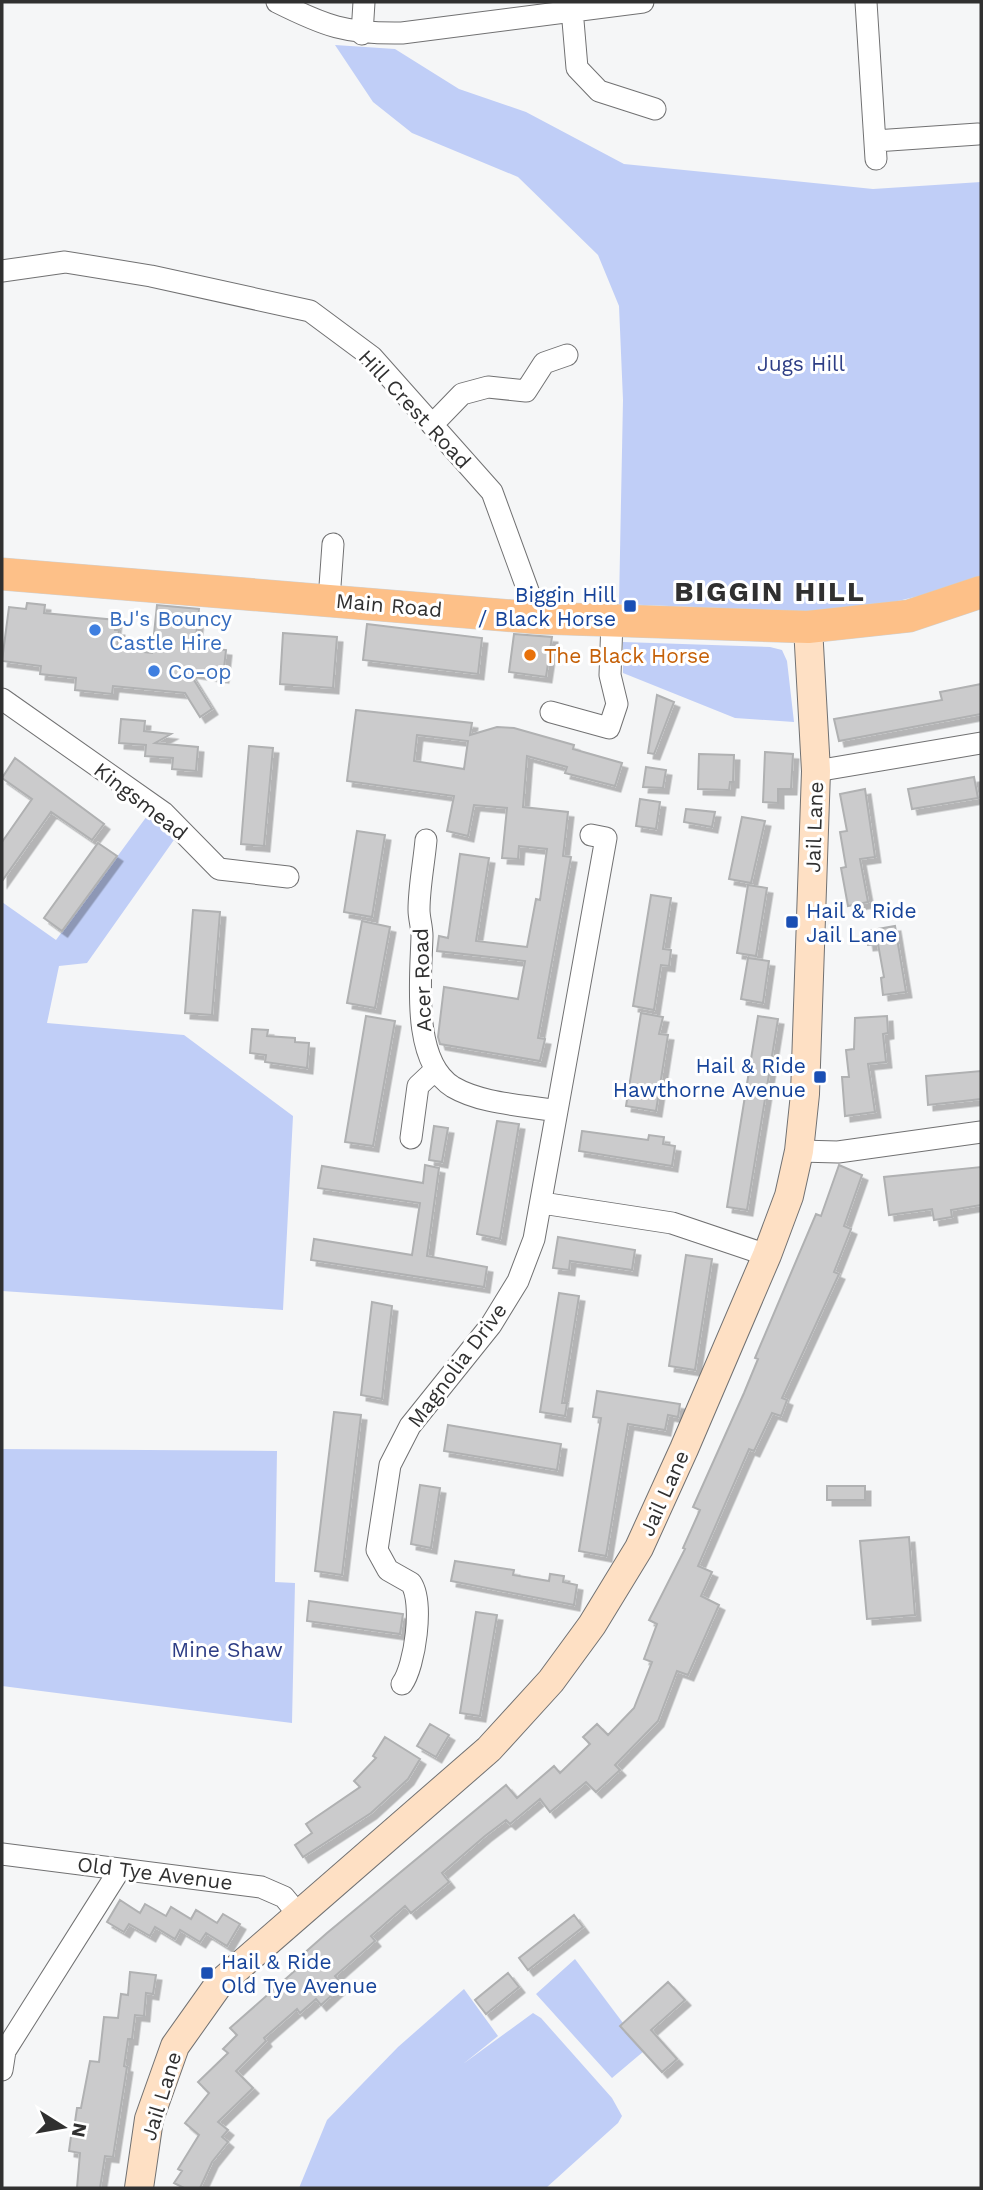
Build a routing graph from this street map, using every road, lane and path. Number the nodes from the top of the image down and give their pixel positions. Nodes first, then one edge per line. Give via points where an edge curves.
1 (277, 2) edge
2 (364, 2) edge
3 (643, 2) edge
4 (866, 2) edge
5 (572, 9) junction
6 (362, 34) junction
7 (655, 109) dead end
8 (978, 134) dead end
9 (2, 271) edge
10 (567, 355) dead end
11 (432, 425) junction
12 (333, 544) dead end
13 (2, 574) edge
14 (981, 592) edge
15 (329, 600) junction
16 (538, 618) junction
17 (612, 622) junction
18 (808, 626) junction
19 (2, 699) edge
20 (551, 712) dead end
21 (981, 743) edge
22 (816, 771) junction
23 (591, 835) dead end
24 (426, 840) dead end
25 (288, 877) dead end
26 (435, 1070) junction
27 (557, 1111) junction
28 (981, 1132) edge
29 (411, 1138) dead end
30 (799, 1151) junction
31 (542, 1203) junction
32 (767, 1255) junction
33 (402, 1685) dead end
34 (2, 1854) edge
35 (120, 1869) junction
36 (298, 1914) junction
37 (2, 2070) edge
38 (139, 2188) edge

1 - 6 street via 324,26
2 - 6 street
3 - 5 street
4 - 8 street via 875,150
5 - 6 street via 402,33
5 - 7 street via 577,68 599,91
9 - 11 street, Hill Crest Road via 65,262 310,311 372,357
10 - 11 street via 544,363 526,391 488,387 462,394
11 - 16 street, Hill Crest Road via 492,492
12 - 15 street
13 - 15 main road, Main Road
14 - 18 main road, Main Road via 909,616
15 - 16 main road, Main Road
16 - 17 main road, Main Road
17 - 18 main road, Main Road
17 - 20 street via 610,675 617,704 609,729
18 - 22 street, Jail Lane
19 - 25 street, Kingsmead via 164,813 219,869
21 - 22 street
22 - 30 street, Jail Lane
23 - 27 street, Magnolia Drive via 607,838
24 - 26 street, Acer Road via 419,976 424,1041
26 - 27 street via 451,1086 471,1096
26 - 29 street via 418,1086
27 - 31 street, Magnolia Drive
28 - 30 street via 838,1152
30 - 32 street, Jail Lane via 789,1196
31 - 32 street via 672,1223
31 - 33 street, Magnolia Drive via 518,1281 491,1325 410,1426 390,1465 379,1557 387,1570 411,1583 419,1606 410,1669
32 - 36 street, Jail Lane via 639,1548 592,1625 551,1681 489,1749
34 - 35 street, Old Tye Avenue
35 - 36 street, Old Tye Avenue via 261,1887 284,1897
35 - 37 street via 5,2051
36 - 38 street, Jail Lane via 219,1984 174,2046 149,2119

